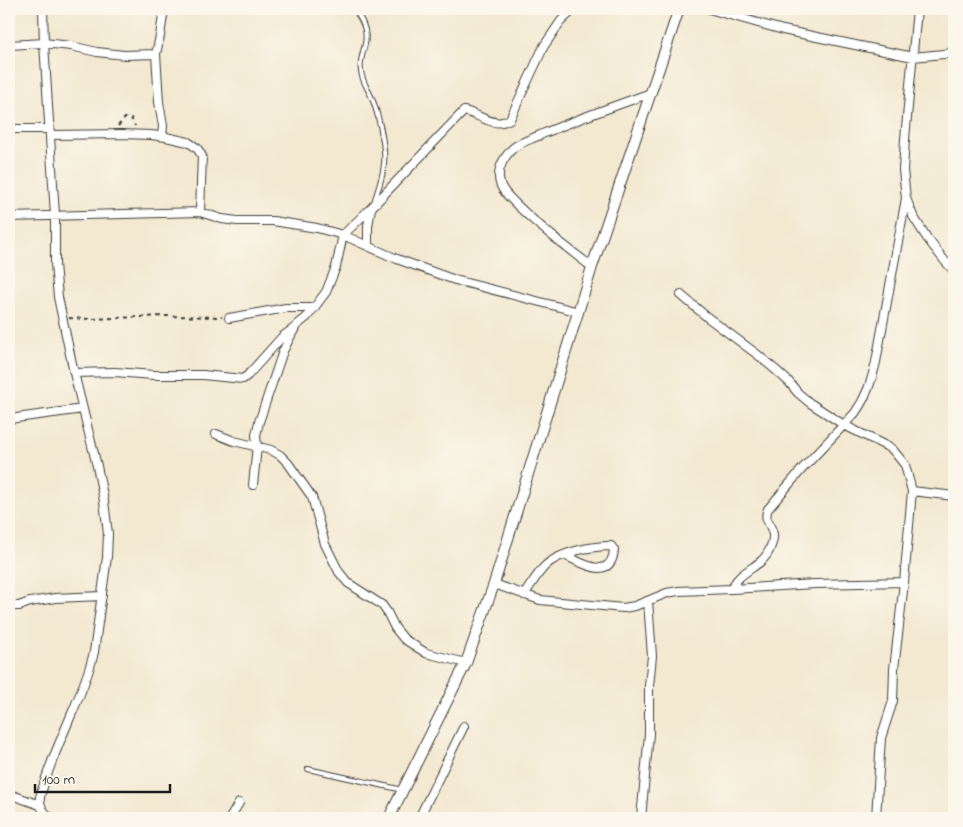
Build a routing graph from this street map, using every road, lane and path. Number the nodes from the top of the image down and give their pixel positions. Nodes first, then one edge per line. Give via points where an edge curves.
1 (43, 9) edge
2 (164, 9) edge
3 (354, 9) edge
4 (574, 9) edge
5 (679, 9) edge
6 (708, 9) edge
7 (917, 9) edge
8 (44, 43) junction
9 (9, 45) edge
10 (954, 53) edge
11 (156, 54) junction
12 (913, 57) junction
13 (651, 93) junction
14 (9, 128) edge
15 (50, 132) junction
16 (162, 136) junction
17 (906, 198) junction
18 (371, 208) junction
19 (200, 212) junction
20 (55, 215) junction
21 (9, 216) edge
22 (343, 235) junction
23 (368, 245) junction
24 (592, 267) junction
25 (954, 271) edge
26 (681, 294) dead end
27 (315, 308) junction
28 (579, 312) junction
29 (62, 318) junction
30 (229, 318) joint
31 (296, 326) junction
32 (74, 373) junction
33 (83, 410) junction
34 (9, 419) edge
35 (844, 425) junction
36 (216, 434) dead end
37 (257, 446) junction
38 (253, 485) dead end
39 (912, 491) junction
40 (954, 496) edge
41 (564, 555) junction
42 (904, 582) junction
43 (494, 584) junction
44 (732, 589) junction
45 (524, 594) junction
46 (102, 596) junction
47 (648, 601) junction
48 (9, 606) edge
49 (466, 663) junction
50 (464, 726) dead end
51 (308, 769) dead end
52 (403, 790) junction
53 (9, 794) edge
54 (239, 803) dead end
55 (40, 805) junction
56 (51, 818) edge
57 (230, 818) edge
58 (389, 818) edge
59 (419, 818) edge
60 (641, 818) edge
61 (876, 818) edge

1 - 8 street
2 - 11 street
3 - 18 lane via 364,24 366,34 360,69 376,112 384,150 381,180
4 - 18 street via 561,21 544,46 510,119 502,123 492,122 464,111
5 - 13 street
6 - 12 street via 783,30
7 - 12 street
8 - 9 street
8 - 11 street via 124,55
8 - 15 street
10 - 12 street
11 - 16 street
12 - 17 street via 904,162
13 - 24 street
13 - 24 street via 573,120 514,147 500,167 501,186 509,196 533,220
14 - 15 street
15 - 16 street
15 - 20 street
16 - 19 street via 188,142 202,156
17 - 25 street via 927,238
17 - 35 street via 870,388
18 - 22 street
18 - 23 street
19 - 20 street
19 - 22 street via 222,219 272,221
20 - 21 street
20 - 29 street via 55,264
22 - 23 street
22 - 27 street via 336,267
23 - 28 street via 455,280
24 - 28 street
26 - 35 street via 771,366 810,403
27 - 30 street via 286,308
27 - 31 street
28 - 43 street
29 - 30 path
29 - 32 street
31 - 32 street via 243,378
31 - 37 street via 283,351 259,422
32 - 33 street
33 - 34 street
33 - 46 street via 104,500 108,534
35 - 39 street via 892,449 905,465
35 - 44 street via 772,504 766,517 774,535 771,547 761,562 736,580
36 - 37 street
37 - 38 street
37 - 49 street via 280,455 312,497 325,544 348,583 382,606 404,639 426,653
39 - 40 street
39 - 42 street
41 - 41 street via 597,546 611,546 614,550 610,564 604,568 595,568
41 - 45 street via 545,566
42 - 44 street
42 - 61 street via 893,701 882,738
43 - 45 street
43 - 49 street
44 - 47 street via 678,591
45 - 47 street via 540,600 623,608
46 - 48 street via 55,598
46 - 55 street via 92,664 46,778
47 - 60 street via 652,656
49 - 52 street
50 - 59 street
51 - 52 lane
52 - 58 street
53 - 55 street
54 - 57 street
55 - 56 street

